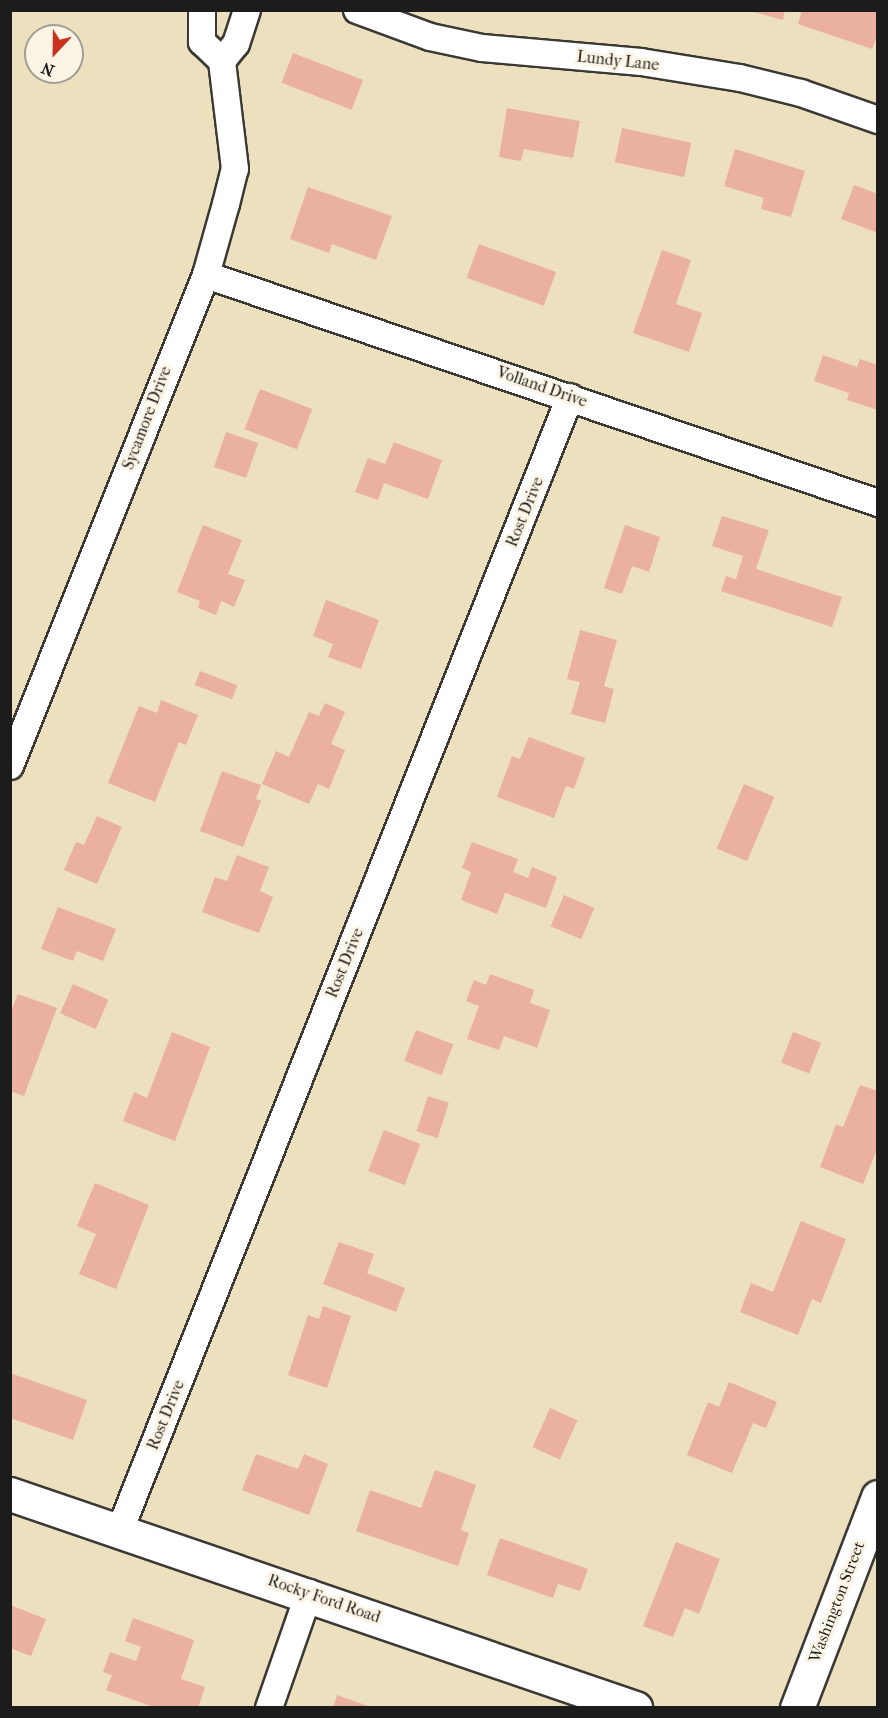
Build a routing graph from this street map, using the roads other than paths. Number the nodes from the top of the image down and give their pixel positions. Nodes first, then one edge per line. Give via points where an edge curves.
1 (202, 10) edge
2 (247, 10) edge
3 (357, 10) edge
4 (222, 61) junction
5 (878, 120) edge
6 (206, 275) junction
7 (570, 397) junction
8 (878, 502) edge
9 (10, 766) edge
10 (10, 1494) edge
11 (878, 1497) edge
12 (120, 1530) junction
13 (309, 1593) junction
14 (269, 1707) edge
15 (635, 1707) edge
16 (797, 1707) edge

1 - 4 street via 202,42
2 - 4 street via 236,44
3 - 5 street, Lundy Lane via 430,38 482,48 641,62 740,78 801,93
4 - 6 street, Sycamore Drive via 235,169
6 - 7 street, Volland Drive
6 - 9 street, Sycamore Drive
7 - 8 street, Volland Drive
7 - 12 street, Rost Drive
10 - 12 street, Rocky Ford Road
11 - 16 street, Washington Street
12 - 13 street, Rocky Ford Road
13 - 14 street
13 - 15 street, Rocky Ford Road

